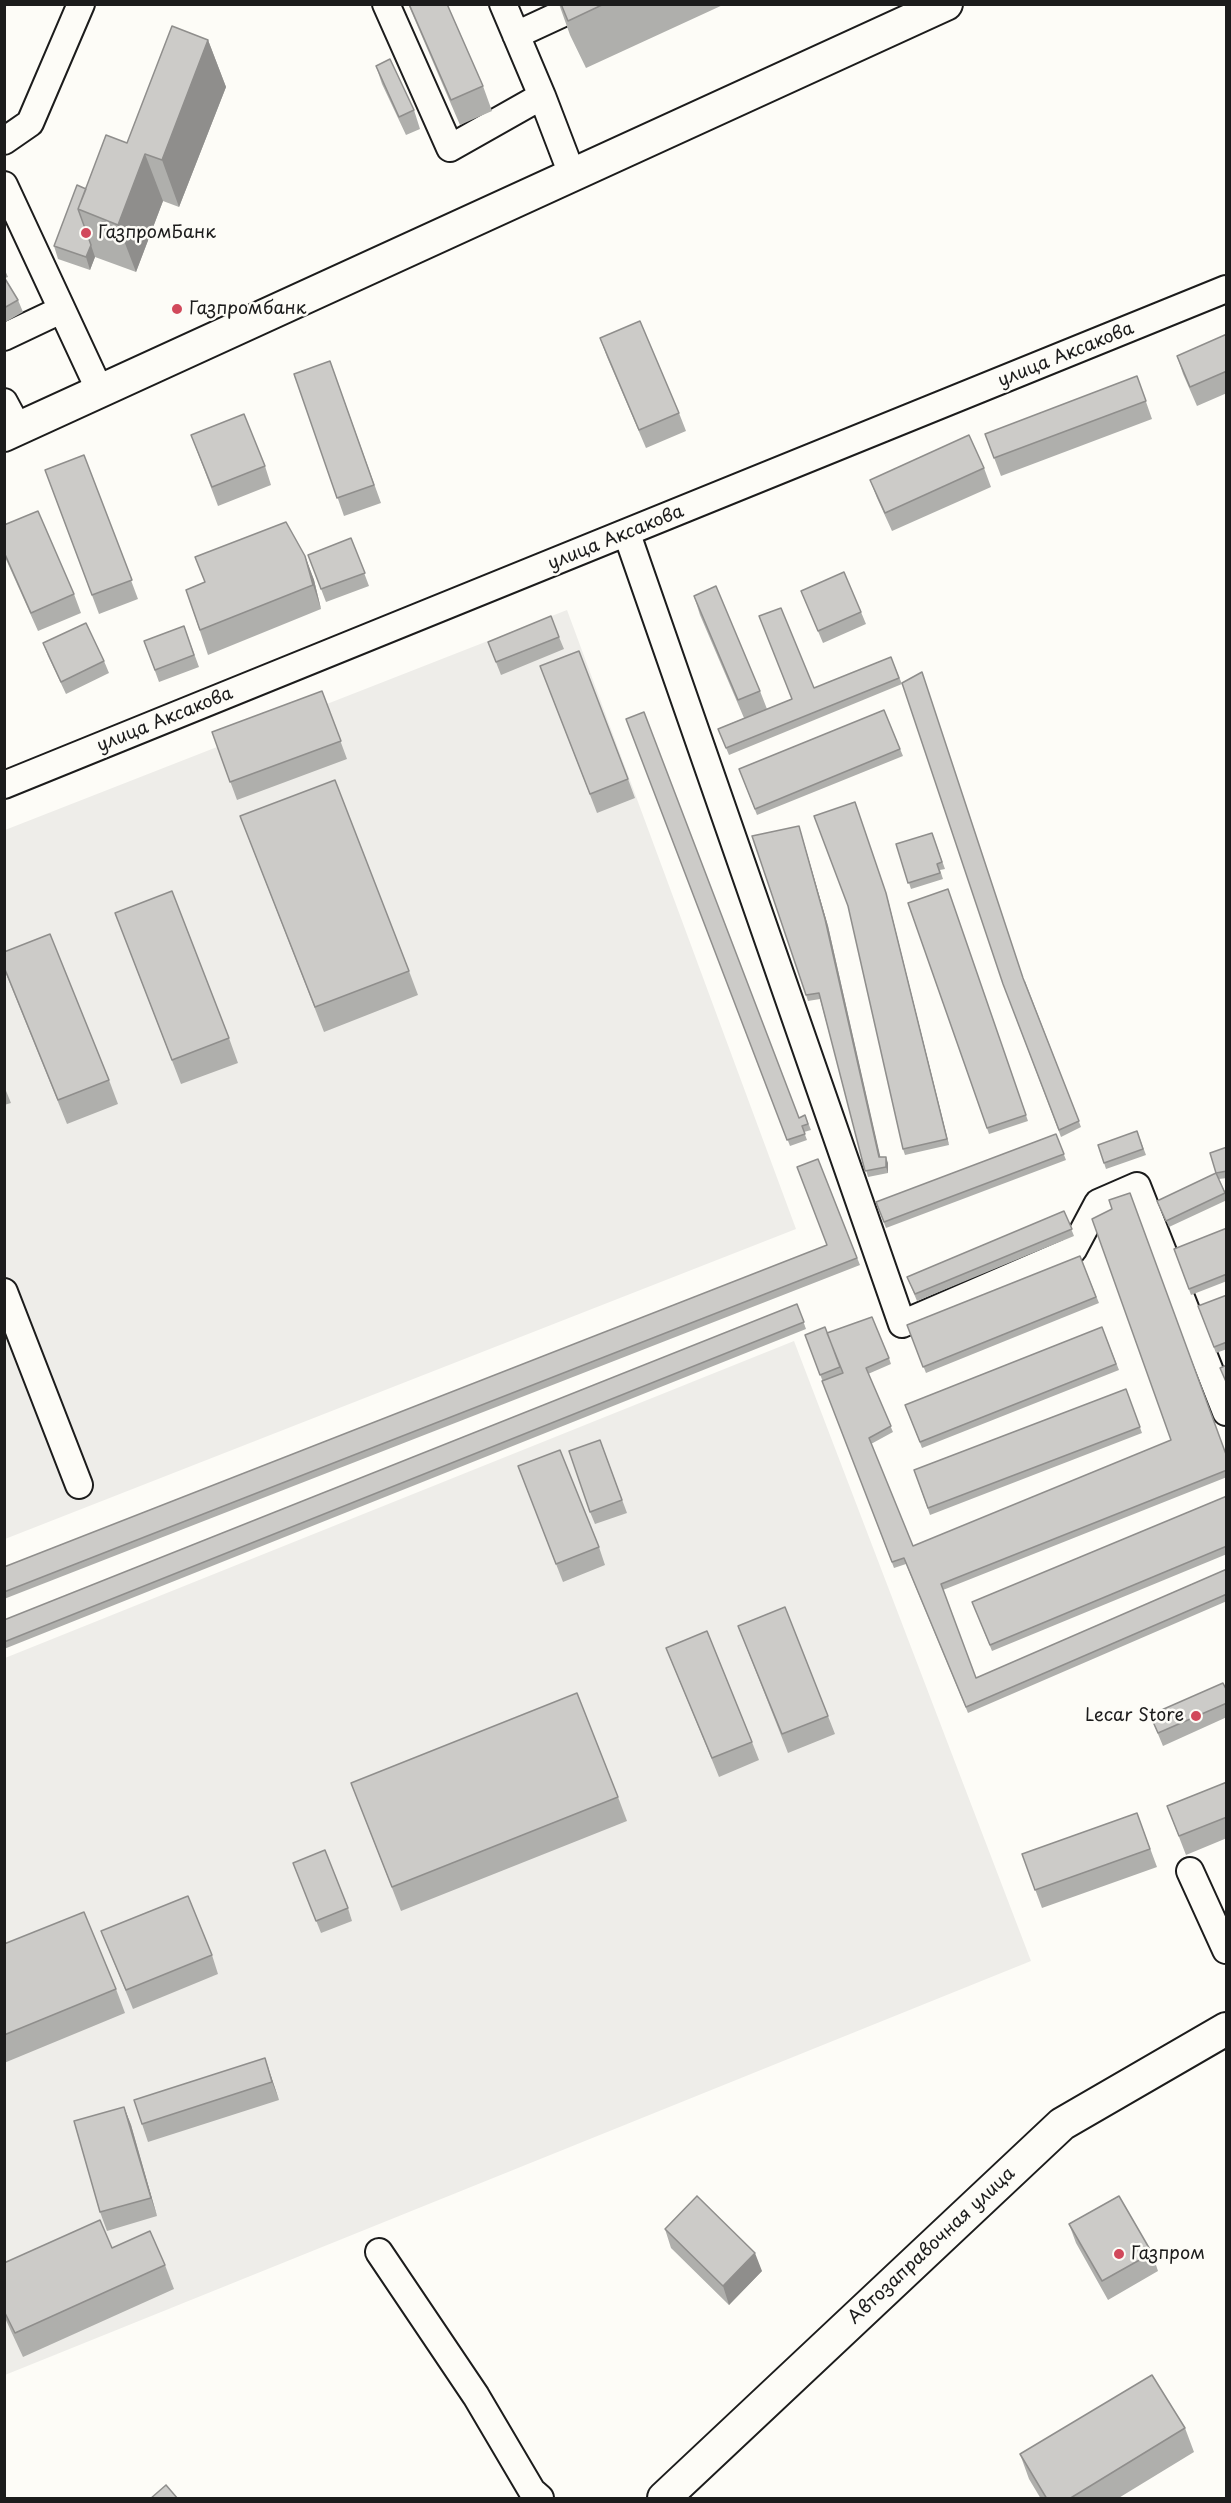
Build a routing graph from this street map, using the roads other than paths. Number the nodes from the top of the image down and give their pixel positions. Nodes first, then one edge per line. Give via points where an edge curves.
1 (81, 4) edge
2 (386, 4) edge
3 (503, 4) edge
4 (583, 4) edge
5 (946, 4) edge
6 (516, 35) junction
7 (542, 96) junction
8 (4, 141) edge
9 (573, 177) junction
10 (4, 185) edge
11 (1227, 289) edge
12 (61, 310) junction
13 (4, 337) edge
14 (99, 390) junction
15 (9, 422) edge
16 (627, 534) junction
17 (4, 785) edge
18 (4, 1293) edge
19 (1227, 1412) edge
20 (79, 1485) dead end
21 (1190, 1871) dead end
22 (1227, 1950) edge
23 (1227, 2029) edge
24 (379, 2252) dead end
25 (540, 2499) edge
26 (664, 2499) edge

1 - 8 street via 30,123
2 - 7 street via 450,148
3 - 6 street
4 - 6 street
5 - 9 main road
6 - 7 street
7 - 9 street
9 - 14 main road
10 - 12 street
11 - 16 street, улица Аксакова
12 - 13 street
12 - 14 street
14 - 15 main road
16 - 17 street, улица Аксакова
16 - 19 street via 902,1324 1073,1250 1098,1203 1137,1186
18 - 20 street
21 - 22 street
23 - 26 main road, Автозаправочная улица via 1062,2124
24 - 25 street

